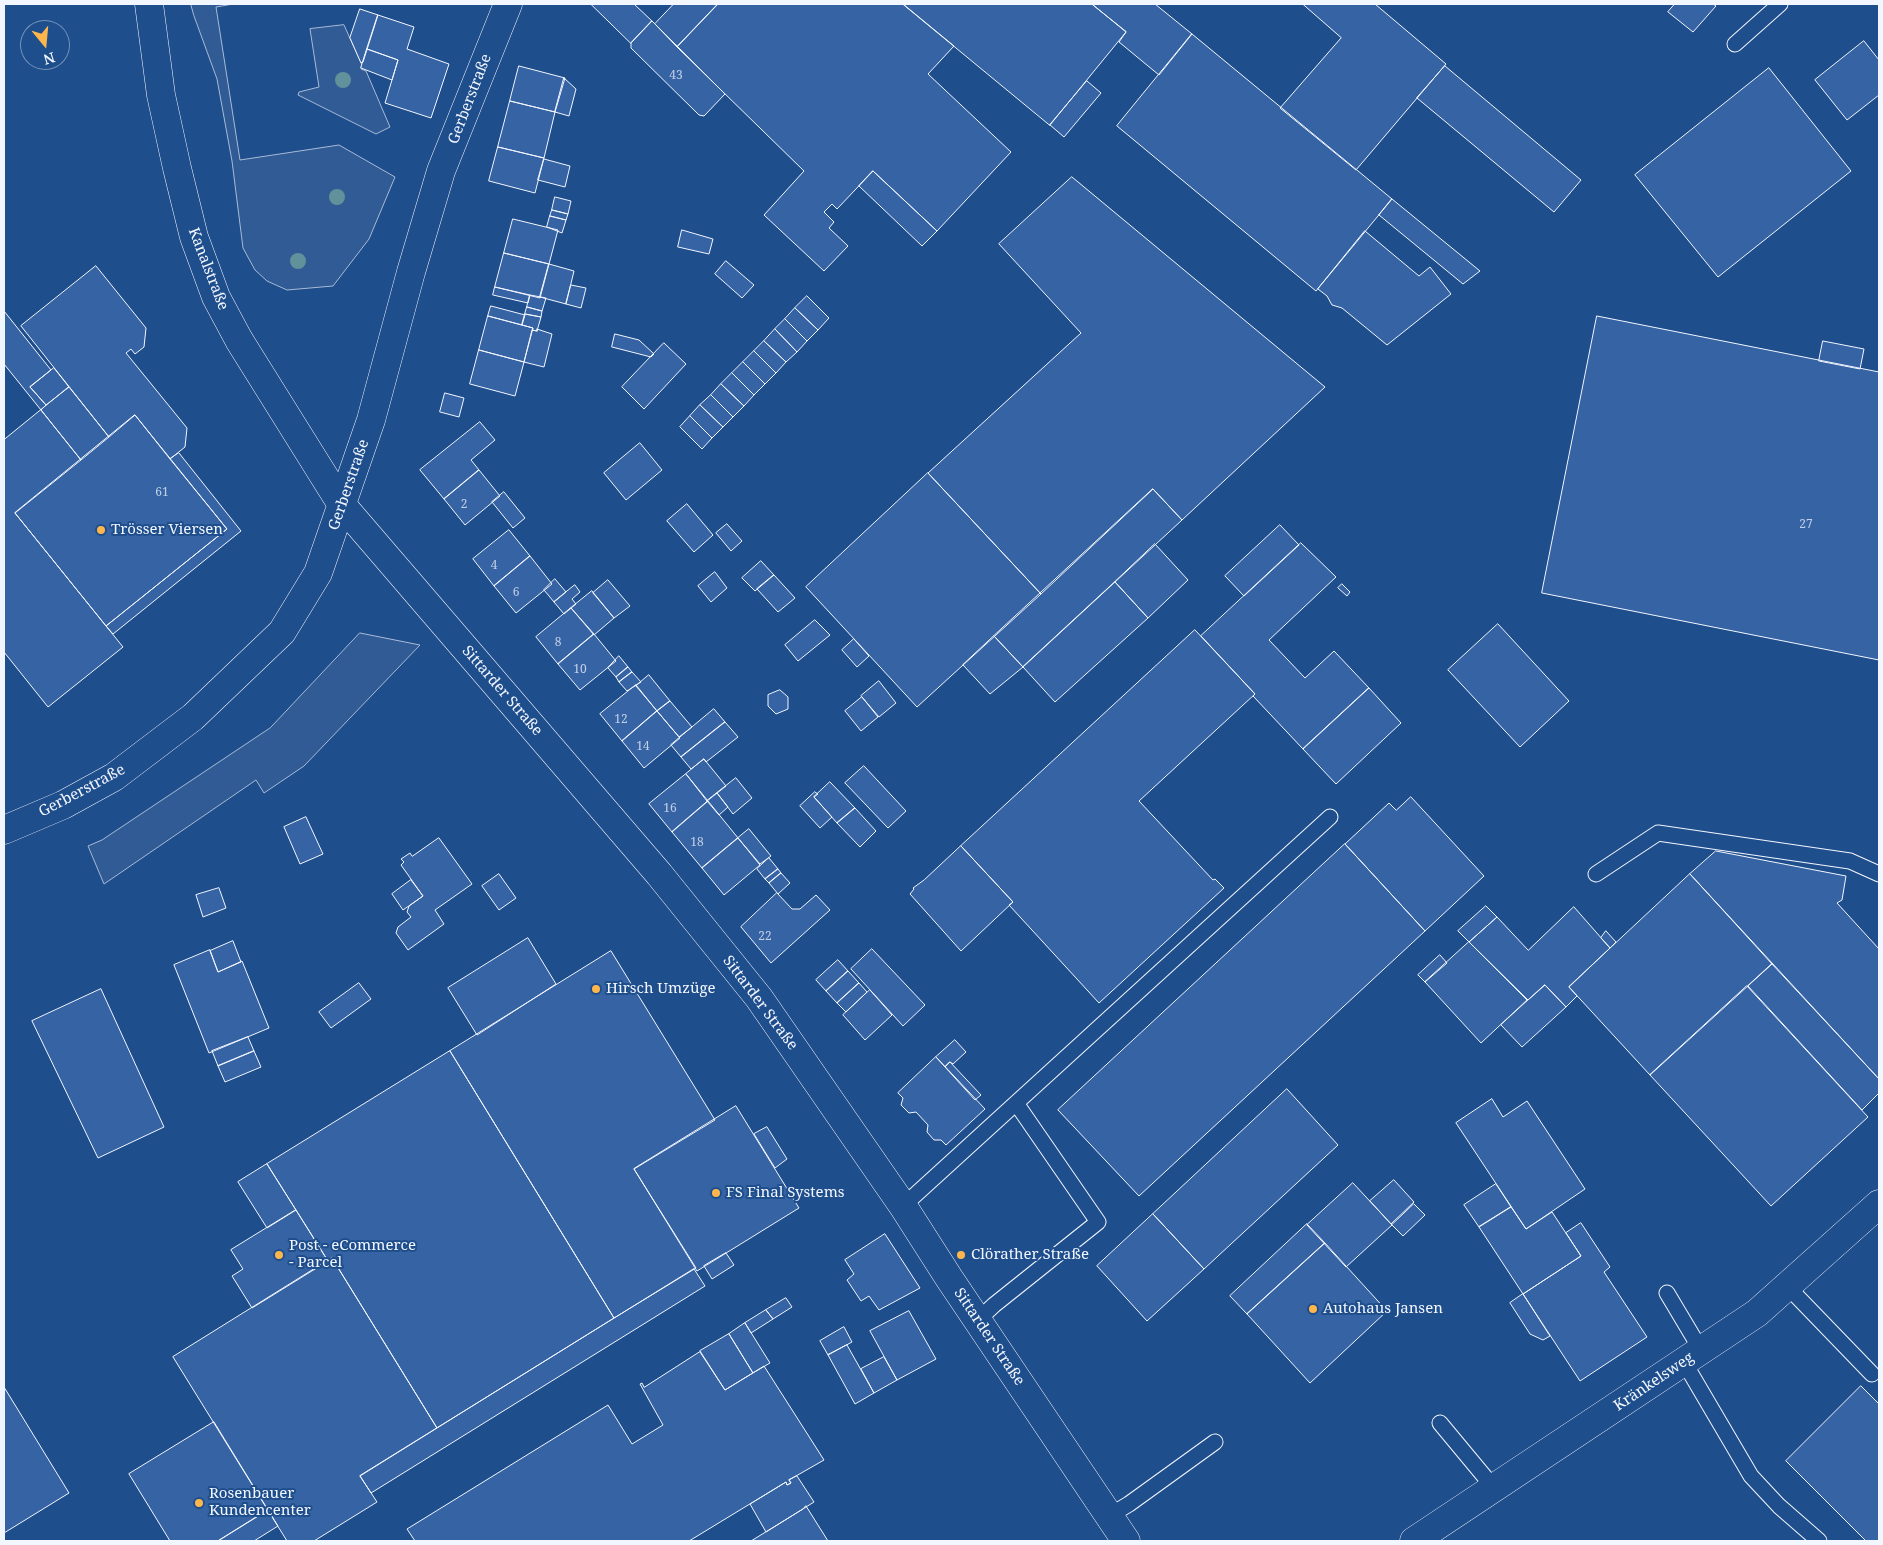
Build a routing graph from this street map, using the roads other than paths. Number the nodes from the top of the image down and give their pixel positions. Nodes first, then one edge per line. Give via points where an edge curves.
1 (149, 4) edge
2 (508, 4) edge
3 (1780, 4) edge
4 (1735, 44) dead end
5 (342, 505) junction
6 (1330, 817) dead end
7 (4, 830) edge
8 (1596, 874) dead end
9 (1879, 874) edge
10 (1016, 1103) junction
11 (1879, 1204) edge
12 (903, 1206) junction
13 (1787, 1286) junction
14 (1667, 1293) dead end
15 (978, 1320) junction
16 (1692, 1356) junction
17 (1872, 1374) dead end
18 (1440, 1423) dead end
19 (1215, 1442) dead end
20 (1494, 1488) junction
21 (1109, 1516) junction
22 (1126, 1541) edge
23 (1414, 1541) edge
24 (1819, 1541) edge

1 - 5 street, Kanalstraße via 162,95 177,168 194,237 216,297 239,340
2 - 5 street, Gerberstraße via 441,171 371,420
3 - 4 lane
5 - 7 street, Gerberstraße via 318,573 282,632 193,717 114,777 63,805
5 - 12 street, Sittarder Straße via 659,874 759,998
6 - 10 lane
8 - 9 lane via 1658,832 1850,860
10 - 12 lane
10 - 15 lane via 1098,1222
11 - 13 street, Kränkelsweg
12 - 15 street, Sittarder Straße
13 - 16 street, Kränkelsweg via 1757,1312
13 - 17 lane
14 - 16 lane
15 - 21 street, Sittarder Straße
16 - 20 street, Kränkelsweg
16 - 24 lane via 1751,1476
18 - 20 lane
19 - 21 lane
20 - 23 street, Kränkelsweg
21 - 22 street, Sittarder Straße

